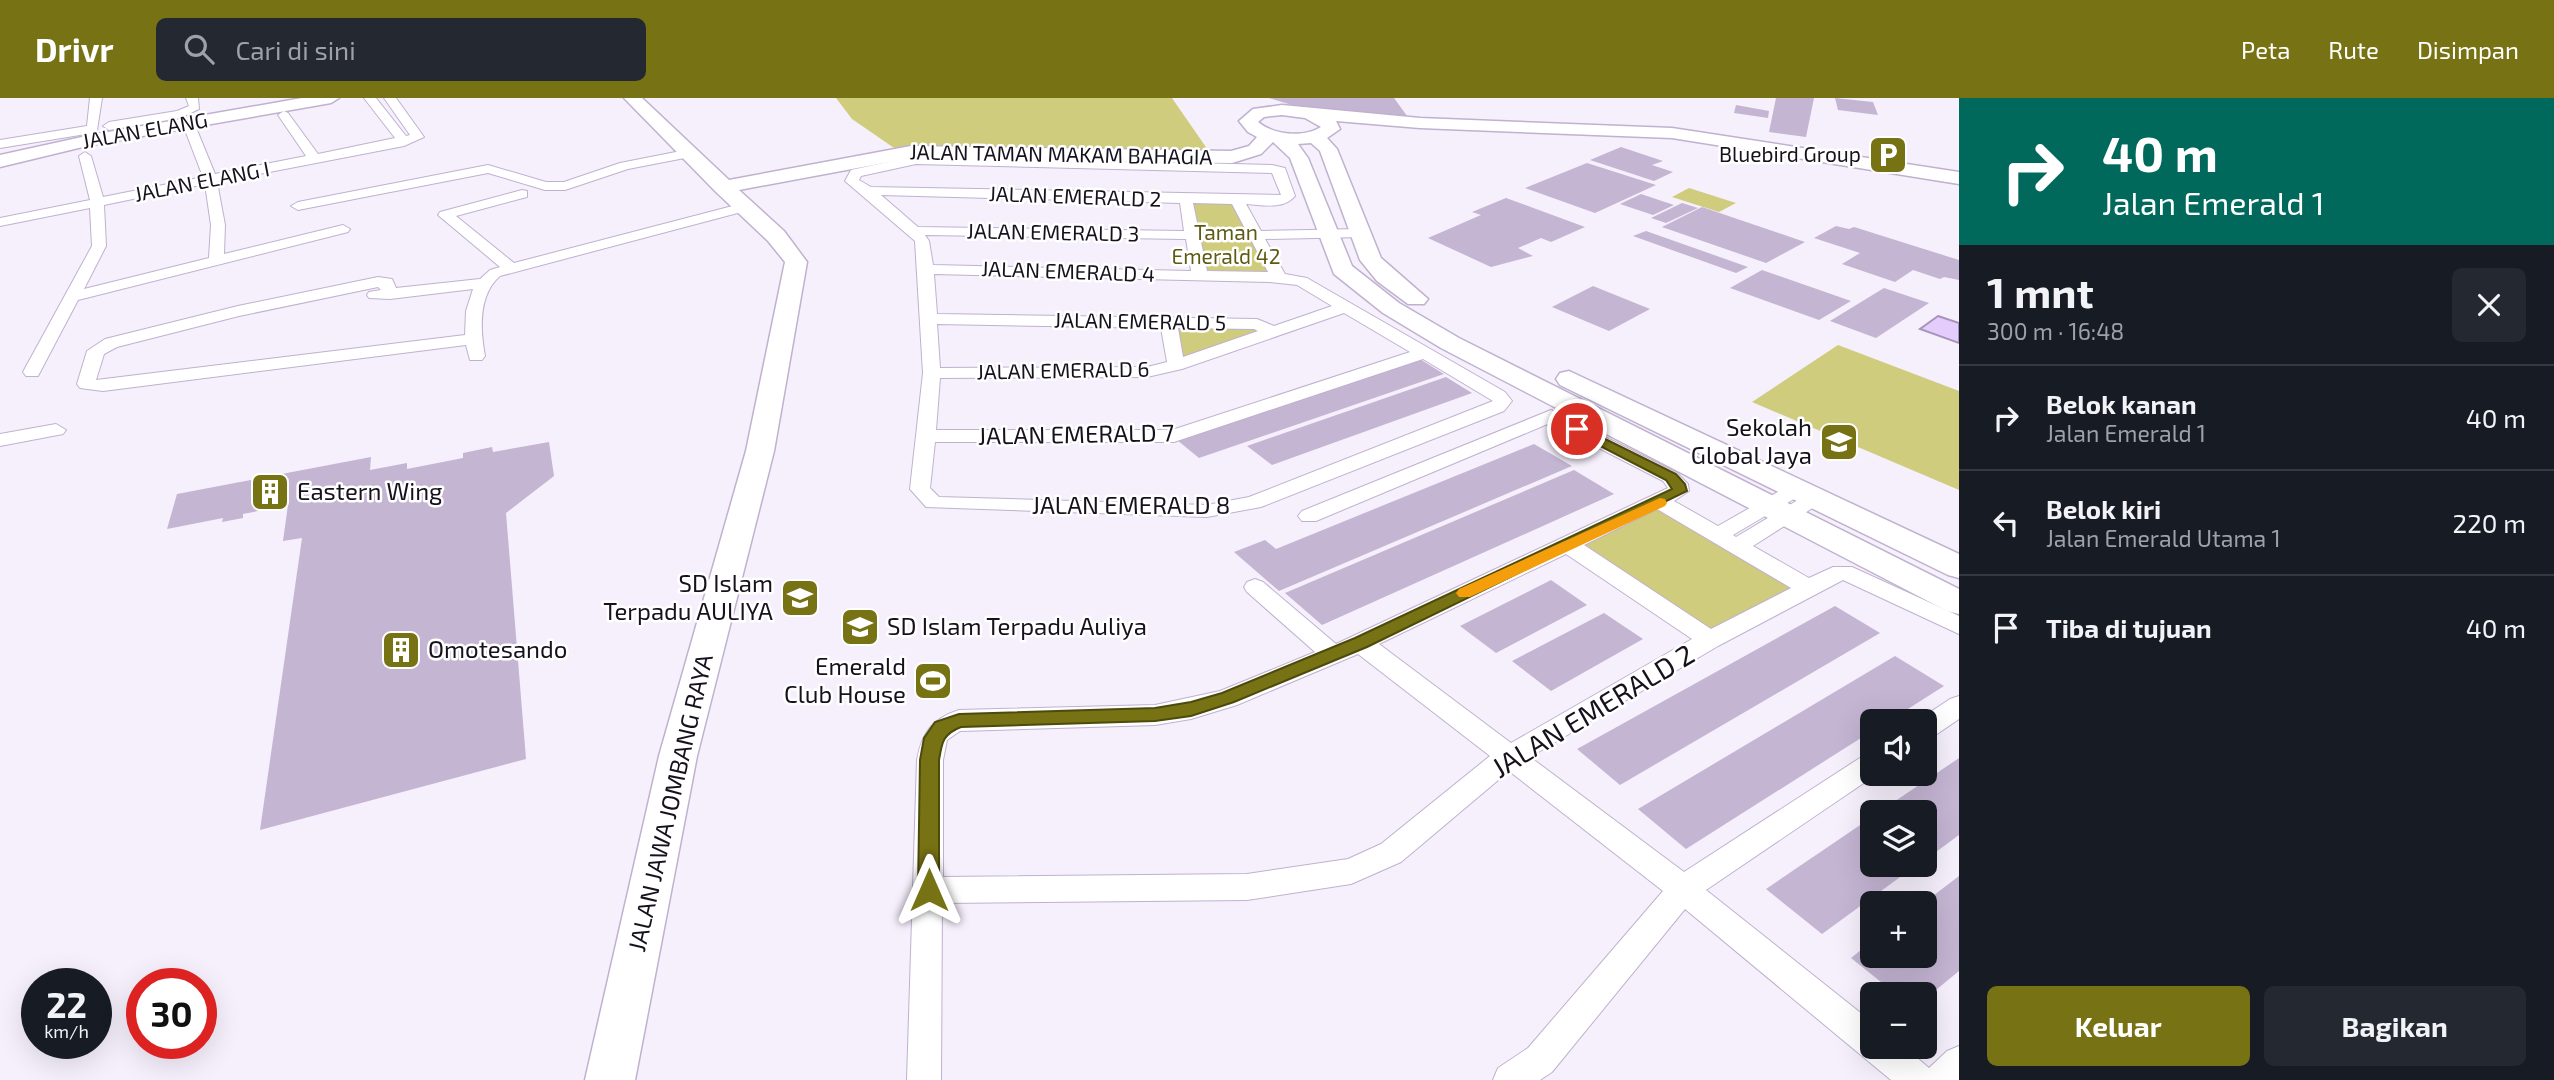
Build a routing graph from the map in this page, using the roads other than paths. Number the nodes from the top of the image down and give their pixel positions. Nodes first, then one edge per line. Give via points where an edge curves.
1 (96, 98) edge
2 (192, 98) edge
3 (331, 98) edge
4 (370, 98) edge
5 (390, 98) edge
6 (632, 98) edge
7 (1247, 108) edge
8 (284, 115) dead end
9 (1372, 120) junction
10 (109, 126) dead end
11 (191, 130) dead end
12 (1303, 133) junction
13 (90, 142) junction
14 (404, 142) junction
15 (0, 144) edge
16 (1255, 150) junction
17 (691, 153) junction
18 (315, 159) junction
19 (0, 161) edge
20 (1959, 178) edge
21 (213, 180) junction
22 (869, 191) junction
23 (522, 194) dead end
24 (733, 197) junction
25 (1186, 200) junction
26 (1237, 200) junction
27 (97, 202) junction
28 (298, 206) dead end
29 (0, 222) edge
30 (343, 229) dead end
31 (914, 231) junction
32 (1191, 235) junction
33 (1257, 235) junction
34 (1295, 236) joint
35 (1329, 237) junction
36 (1362, 237) junction
37 (216, 261) junction
38 (511, 268) junction
39 (926, 269) junction
40 (1200, 276) junction
41 (1279, 278) junction
42 (484, 283) junction
43 (72, 297) junction
44 (1344, 307) junction
45 (238, 311) joint
46 (929, 319) junction
47 (1169, 324) junction
48 (1271, 331) junction
49 (474, 347) joint
50 (1423, 353) junction
51 (1176, 365) junction
52 (32, 372) dead end
53 (932, 373) junction
54 (1497, 407) joint
55 (56, 430) dead end
56 (926, 436) junction
57 (0, 440) edge
58 (1670, 497) junction
59 (1791, 502) junction
60 (1309, 516) dead end
61 (1727, 541) junction
62 (1567, 544) junction
63 (1959, 567) edge
64 (1255, 587) dead end
65 (1809, 588) junction
66 (1959, 603) edge
67 (1959, 626) edge
68 (1710, 640) junction
69 (1361, 643) junction
70 (1334, 655) junction
71 (1959, 706) edge
72 (1937, 721) edge
73 (1508, 757) junction
74 (1860, 772) edge
75 (1683, 889) junction
76 (929, 890) junction
77 (1860, 1034) edge
78 (1891, 1059) edge
79 (1959, 1063) edge
80 (610, 1080) edge
81 (924, 1080) edge
82 (1510, 1080) edge
83 (1917, 1080) edge
84 (1941, 1080) edge

1 - 13 street
2 - 10 street via 195,107 180,114
3 - 13 main road, JALAN ELANG
4 - 14 street
5 - 14 street via 419,135
6 - 17 main road, JALAN JAWA JOMBANG RAYA
7 - 12 main road via 1265,111
7 - 12 main road via 1250,126
8 - 18 street
9 - 12 main road
9 - 12 main road
9 - 20 main road via 1672,133
11 - 21 street
12 - 16 main road
12 - 16 main road, JALAN TAMAN MAKAM BAHAGIA via 1278,148
12 - 35 main road
12 - 36 main road
13 - 15 street
13 - 19 main road, JALAN ELANG
13 - 27 street
14 - 18 street, JALAN ELANG I
16 - 24 main road, JALAN TAMAN MAKAM BAHAGIA via 1232,157 911,152
17 - 24 main road, JALAN JAWA JOMBANG RAYA
17 - 28 street via 625,166 565,186 545,186 488,169
18 - 21 street, JALAN ELANG I
21 - 27 street, JALAN ELANG I
21 - 37 street via 220,233
22 - 25 street, JALAN EMERALD 2
22 - 26 street, JALAN EMERALD 2 via 852,181 856,173 916,160 1272,169 1282,175 1288,196 1282,201
22 - 31 street
23 - 38 street via 445,215
24 - 38 street
24 - 80 main road, JALAN JAWA JOMBANG RAYA via 776,236 796,262 760,451 678,756
25 - 26 street, JALAN EMERALD 2
25 - 32 street
26 - 33 street
27 - 29 street, JALAN ELANG I
27 - 43 street via 99,246
30 - 37 street
31 - 32 street, JALAN EMERALD 3
31 - 39 street via 922,241
32 - 40 street
33 - 34 street
33 - 41 street
34 - 35 street via 1306,240
35 - 36 street
35 - 59 main road via 1346,273 1418,325
36 - 59 main road via 1371,260 1385,276 1452,322
37 - 43 street
38 - 42 street
39 - 40 street, JALAN EMERALD 4
39 - 46 street
40 - 41 street, JALAN EMERALD 4
41 - 44 street, JALAN EMERALD 4 via 1312,286
42 - 45 street
42 - 49 street
43 - 52 street
44 - 48 street
44 - 50 street, JALAN EMERALD 4
45 - 49 street via 103,346 96,351 86,384 103,386
46 - 47 street, JALAN EMERALD 5
46 - 53 street
47 - 48 street, JALAN EMERALD 5 via 1257,324
47 - 51 street
48 - 51 street, JALAN EMERALD 6
50 - 54 street, JALAN EMERALD 4 via 1499,396 1503,401
50 - 56 street, JALAN EMERALD 7 via 1174,436
51 - 53 street, JALAN EMERALD 6 via 1147,372
53 - 56 street
54 - 56 street, JALAN EMERALD 8 via 1254,503 1207,511 933,503 920,489
55 - 57 street
58 - 60 street via 1678,484 1671,477 1551,416
58 - 61 street
58 - 62 street
59 - 61 street
59 - 63 main road
59 - 66 main road
61 - 65 street
62 - 68 street
62 - 69 street
64 - 70 street
65 - 67 street, JALAN EMERALD 2 via 1841,572 1852,574
65 - 68 street, JALAN EMERALD 2
68 - 73 street, JALAN EMERALD 2
69 - 70 street
69 - 73 street
70 - 76 street via 1191,709 1155,715 959,720 942,727 933,738 930,760
71 - 72 street
73 - 75 street
73 - 76 street, JALAN EMERALD 2 via 1391,853 1351,871 1247,887
74 - 75 street
75 - 77 street
75 - 82 street via 1540,1060
76 - 81 street
78 - 83 street
79 - 84 street

